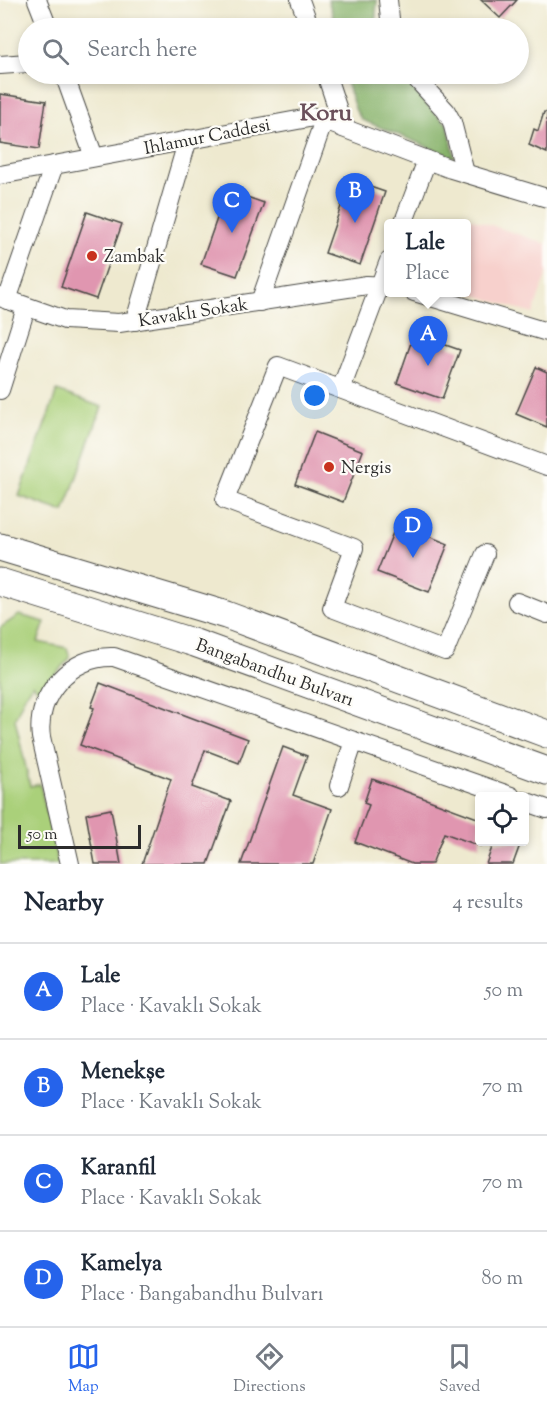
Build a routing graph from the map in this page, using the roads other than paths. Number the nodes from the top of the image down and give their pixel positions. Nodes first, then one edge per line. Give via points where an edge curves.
1 (37, 0) edge
2 (300, 0) edge
3 (388, 0) edge
4 (44, 18) edge
5 (306, 18) edge
6 (390, 18) edge
7 (18, 64) edge
8 (0, 65) edge
9 (68, 84) edge
10 (325, 84) edge
11 (329, 84) edge
12 (421, 84) edge
13 (319, 118) junction
14 (344, 128) junction
15 (188, 139) junction
16 (94, 157) junction
17 (428, 160) junction
18 (54, 165) junction
19 (465, 173) junction
20 (0, 175) edge
21 (547, 198) edge
22 (405, 219) edge
23 (384, 285) edge
24 (384, 287) edge
25 (431, 297) edge
26 (4, 298) edge
27 (260, 302) junction
28 (26, 308) junction
29 (135, 321) junction
30 (547, 332) edge
31 (0, 390) edge
32 (342, 390) junction
33 (547, 466) edge
34 (0, 547) edge
35 (485, 554) dead end
36 (0, 582) edge
37 (517, 602) dead end
38 (547, 614) edge
39 (547, 734) edge
40 (354, 741) junction
41 (547, 771) edge
42 (339, 786) dead end
43 (500, 792) edge
44 (529, 802) edge
45 (547, 809) edge
46 (70, 864) edge

1 - 4 street
2 - 5 street
3 - 6 street
7 - 8 street
9 - 16 street
10 - 13 street
11 - 14 street
12 - 19 street via 452,122
13 - 14 street
13 - 15 street, Ihlamur Caddesi
13 - 27 street
14 - 17 street
15 - 16 street, Ihlamur Caddesi
15 - 29 street
16 - 18 street, Ihlamur Caddesi
17 - 19 street
17 - 22 street
18 - 20 street, Ihlamur Caddesi
18 - 26 street
19 - 21 street
23 - 27 street, Kavaklı Sokak
24 - 32 street
25 - 30 street
26 - 28 street, Kavaklı Sokak
27 - 29 street, Kavaklı Sokak
28 - 29 street, Kavaklı Sokak via 66,320
28 - 31 street
32 - 33 street
32 - 35 street via 278,366 225,500 354,548 332,608 445,651
34 - 39 main road, Bangabandhu Bulvarı via 217,612
36 - 41 main road, Bangabandhu Bulvarı via 195,643
37 - 38 street
40 - 42 street
40 - 43 street
40 - 46 street via 114,657 84,662 58,681 40,718
44 - 45 street

